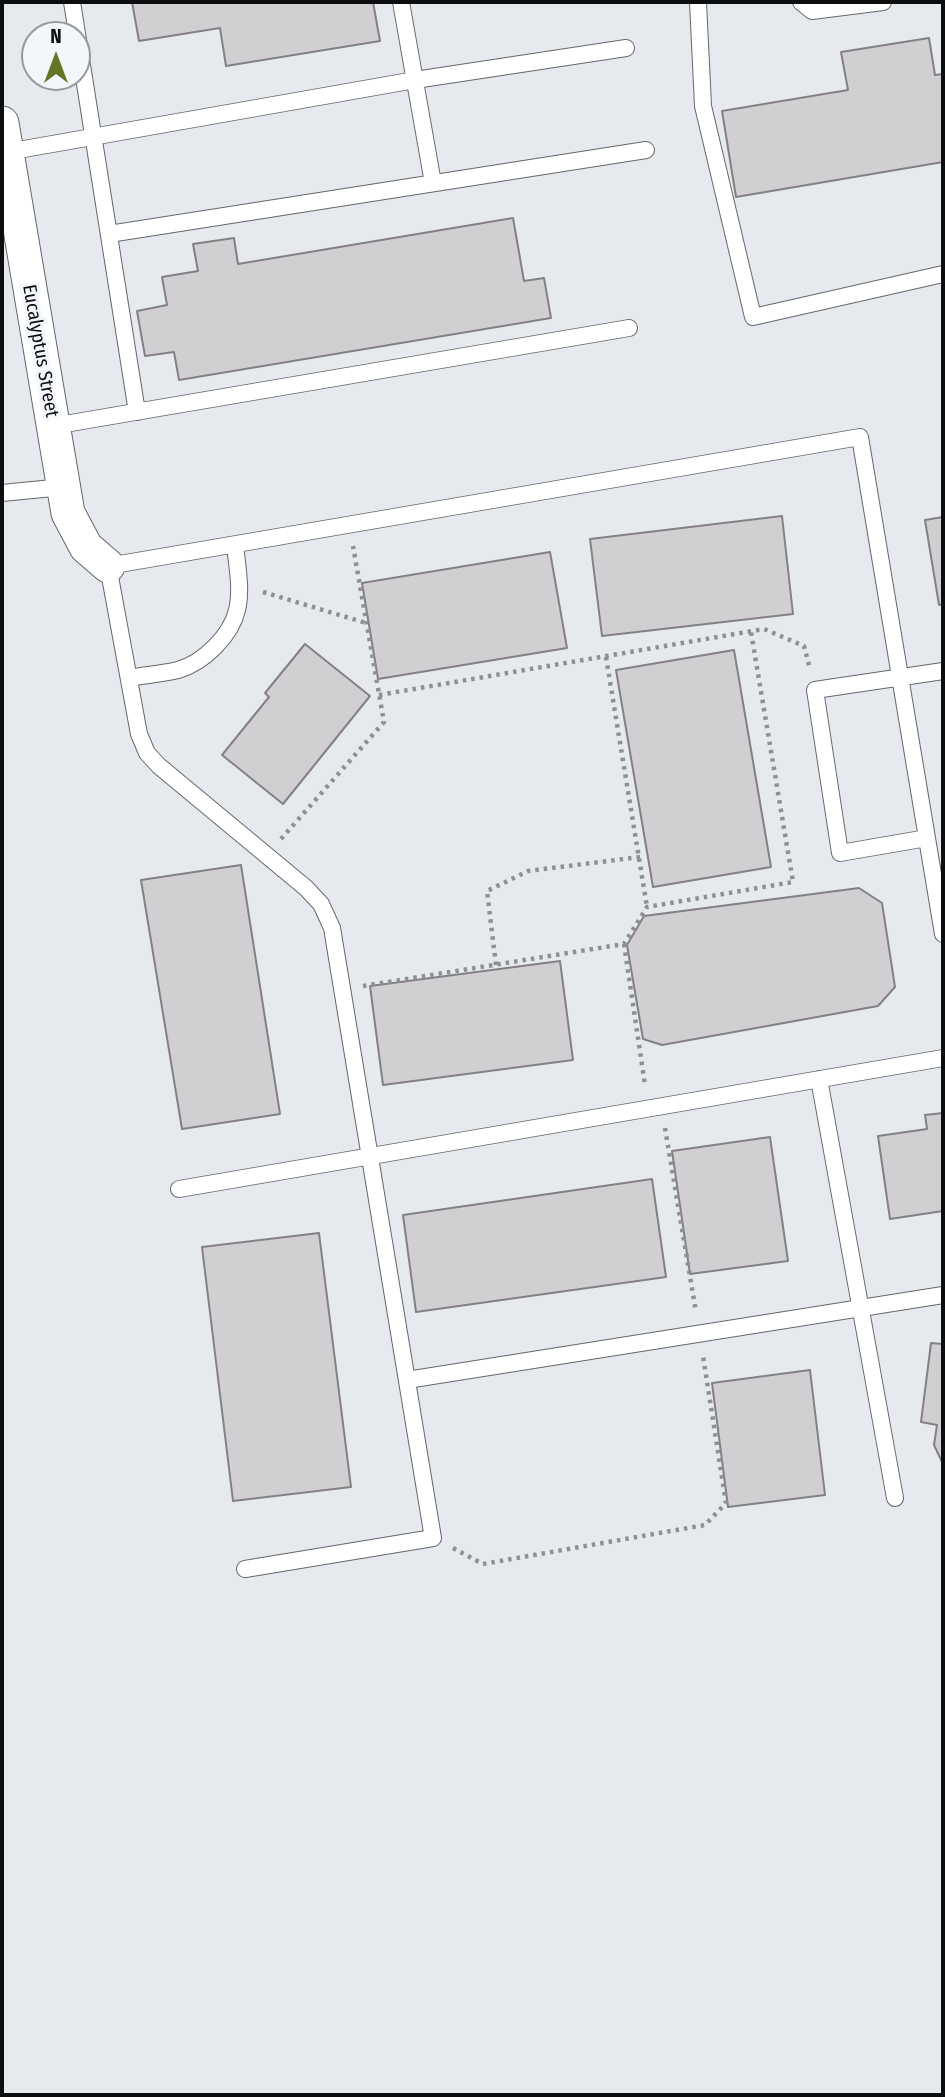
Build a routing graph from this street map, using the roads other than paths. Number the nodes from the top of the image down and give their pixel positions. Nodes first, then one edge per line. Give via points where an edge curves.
1 (72, 2) edge
2 (401, 2) edge
3 (698, 2) edge
4 (801, 2) edge
5 (883, 2) edge
6 (626, 48) dead end
7 (415, 80) junction
8 (4, 137) edge
9 (93, 137) junction
10 (646, 150) dead end
11 (433, 183) junction
12 (109, 233) junction
13 (943, 274) edge
14 (629, 328) dead end
15 (137, 412) junction
16 (53, 426) junction
17 (64, 488) junction
18 (2, 493) edge
19 (235, 545) junction
20 (108, 566) junction
21 (943, 671) edge
22 (901, 677) junction
23 (129, 678) junction
24 (927, 838) junction
25 (943, 934) edge
26 (943, 1058) edge
27 (819, 1080) junction
28 (370, 1157) junction
29 (179, 1189) dead end
30 (943, 1294) edge
31 (860, 1308) junction
32 (407, 1380) junction
33 (895, 1498) dead end
34 (245, 1569) dead end

1 - 9 lane
2 - 7 lane
3 - 13 lane via 703,106 753,317
4 - 5 lane via 812,11
6 - 7 lane
7 - 9 lane
7 - 11 lane
8 - 9 lane
8 - 16 street, Eucalyptus Street
9 - 12 lane
10 - 11 lane
11 - 12 lane
12 - 15 lane
14 - 15 lane
15 - 16 lane
16 - 17 street, Eucalyptus Street
17 - 18 lane
17 - 20 street, Eucalyptus Street via 68,513 86,547
19 - 20 lane
19 - 22 lane via 860,437
19 - 23 lane via 237,610 226,635 202,658 179,670
20 - 23 lane
21 - 22 lane
22 - 24 lane
22 - 24 lane via 816,690 840,853
23 - 28 lane via 147,753 321,904 332,928
24 - 25 lane
26 - 27 lane
27 - 28 lane
27 - 31 lane
28 - 29 lane
28 - 32 lane
30 - 31 lane
31 - 32 lane
31 - 33 lane
32 - 34 lane via 433,1538

